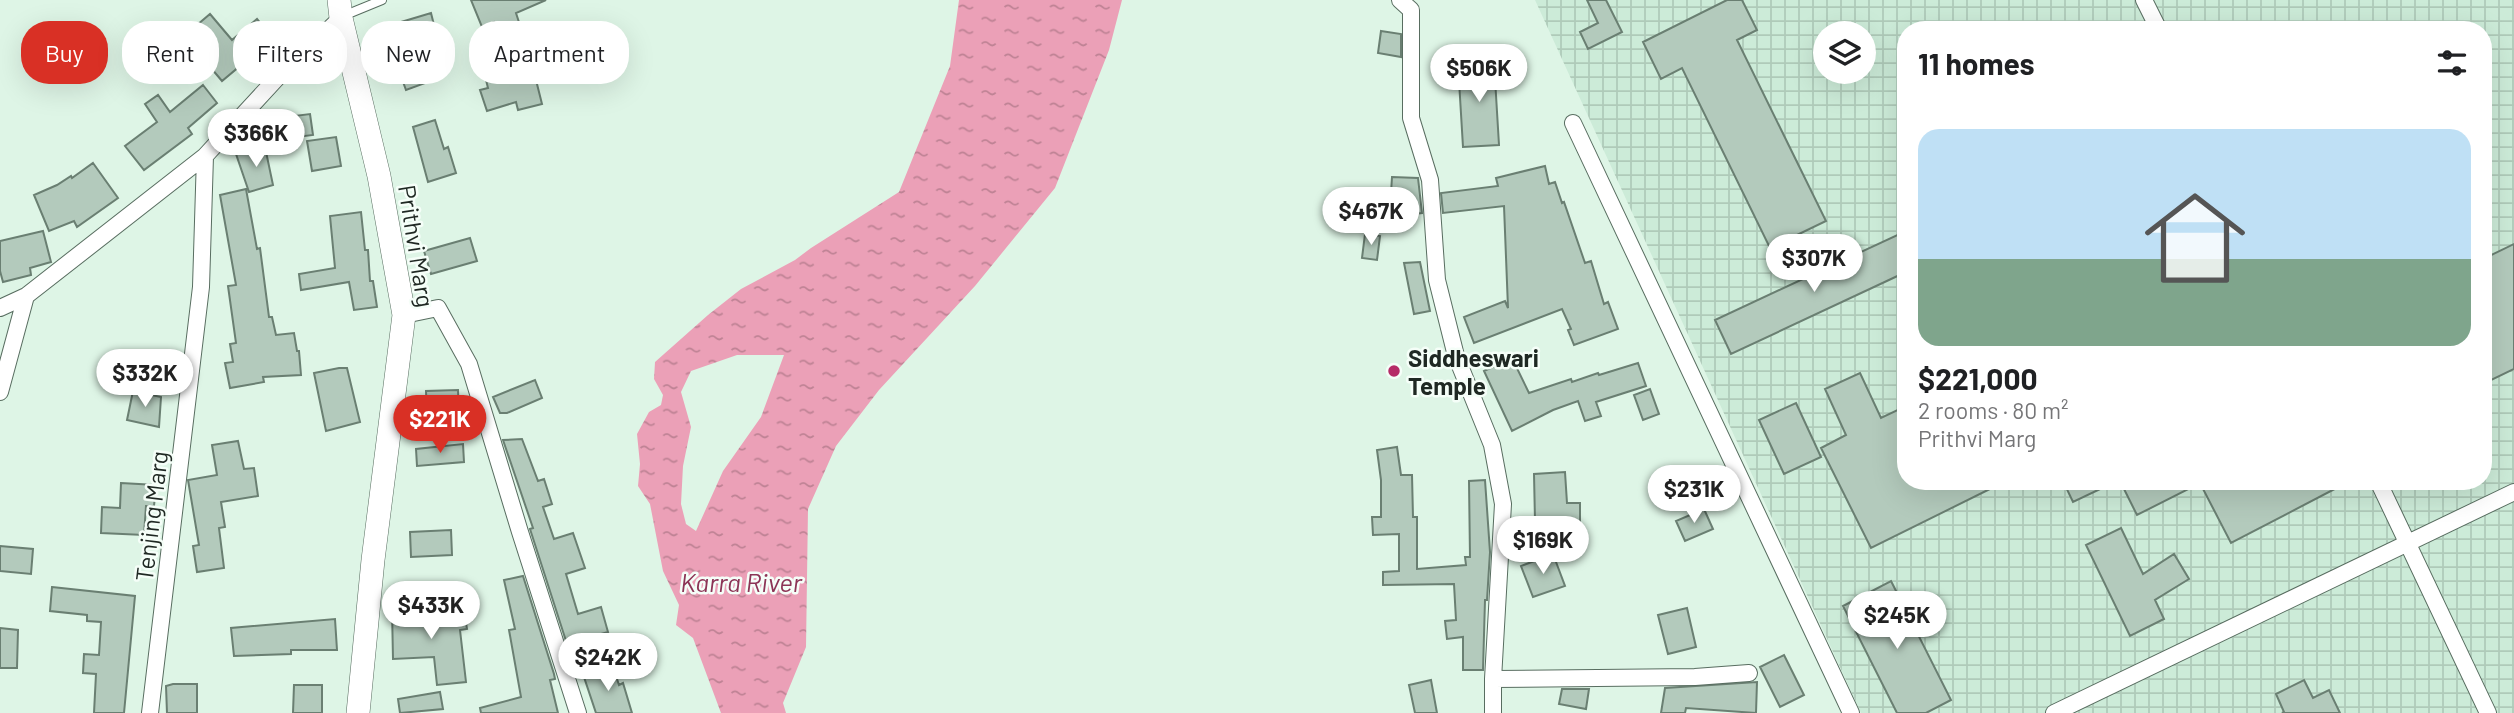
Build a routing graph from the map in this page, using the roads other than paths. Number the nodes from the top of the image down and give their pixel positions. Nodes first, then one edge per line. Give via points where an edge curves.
1 (382, 0) edge
2 (1400, 0) edge
3 (2144, 0) edge
4 (340, 9) edge
5 (2154, 21) edge
6 (1573, 123) dead end
7 (205, 156) junction
8 (26, 296) junction
9 (0, 307) edge
10 (404, 315) junction
11 (0, 391) edge
12 (2382, 490) edge
13 (2514, 492) edge
14 (2408, 543) junction
15 (1749, 673) dead end
16 (1493, 679) junction
17 (150, 713) edge
18 (358, 713) edge
19 (578, 713) edge
20 (1493, 713) edge
21 (1851, 713) edge
22 (2054, 713) edge
23 (2488, 713) edge

1 - 4 lane
2 - 16 street via 1411,10 1411,118 1430,180 1437,280 1456,356 1492,445 1503,505
3 - 5 street
4 - 7 street
4 - 10 street, Prithvi Marg via 379,176
6 - 21 street
7 - 8 street
7 - 17 street, Tenjing Marg via 201,287
8 - 9 street
8 - 11 street
10 - 18 street, Prithvi Marg
10 - 19 street via 438,308 469,364
12 - 14 street
13 - 14 street
14 - 22 street
14 - 23 street
15 - 16 street
16 - 20 street

